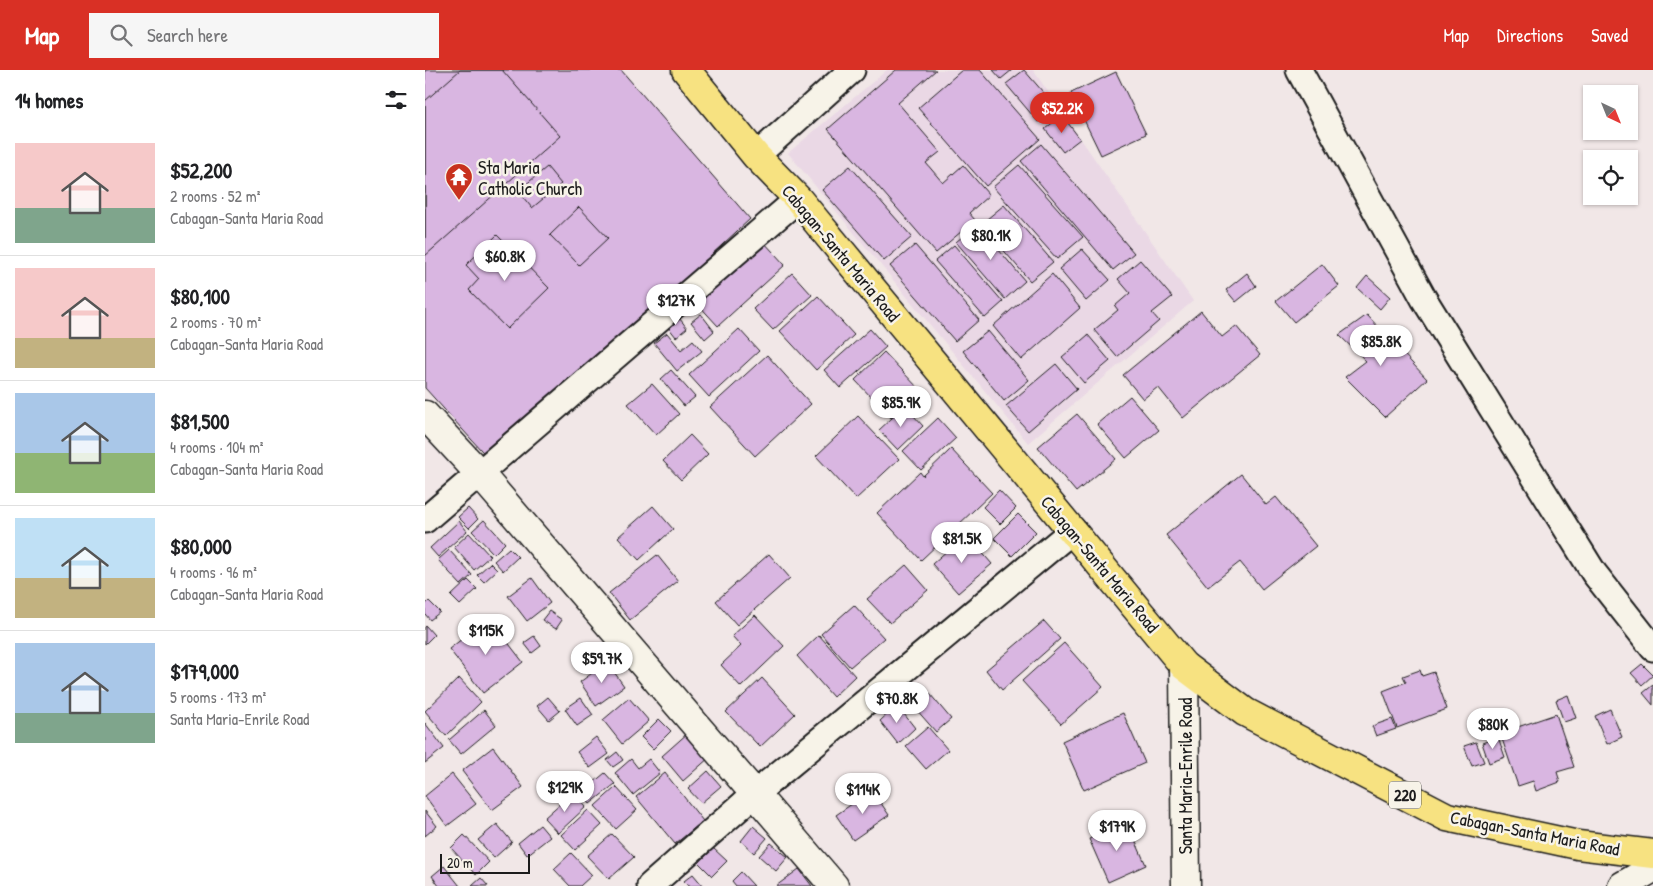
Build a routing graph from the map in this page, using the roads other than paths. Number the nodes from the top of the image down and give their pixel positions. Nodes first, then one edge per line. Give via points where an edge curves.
1 (686, 70) edge
2 (1299, 70) edge
3 (848, 71) edge
4 (756, 156) junction
5 (798, 199) junction
6 (425, 415) edge
7 (479, 473) junction
8 (425, 520) edge
9 (1073, 530) junction
10 (1653, 648) edge
11 (1184, 666) junction
12 (756, 793) junction
13 (1653, 854) edge
14 (1653, 868) edge
15 (650, 886) edge
16 (834, 886) edge
17 (1186, 886) edge
18 (1622, 886) edge

1 - 4 main road, Cabagan-Santa Maria Road / 220
2 - 10 street via 1424,299 1593,573
3 - 4 street
4 - 5 main road, Cabagan-Santa Maria Road / 220
5 - 7 street
5 - 9 main road, Cabagan-Santa Maria Road / 220
6 - 7 street
7 - 8 street
7 - 12 street
9 - 11 main road, Cabagan-Santa Maria Road / 220
9 - 12 street
11 - 13 main road, Cabagan-Santa Maria Road / 220 via 1245,712 1447,817 1578,845
11 - 17 street, Santa Maria-Enrile Road
12 - 15 street
12 - 16 street
14 - 18 street

